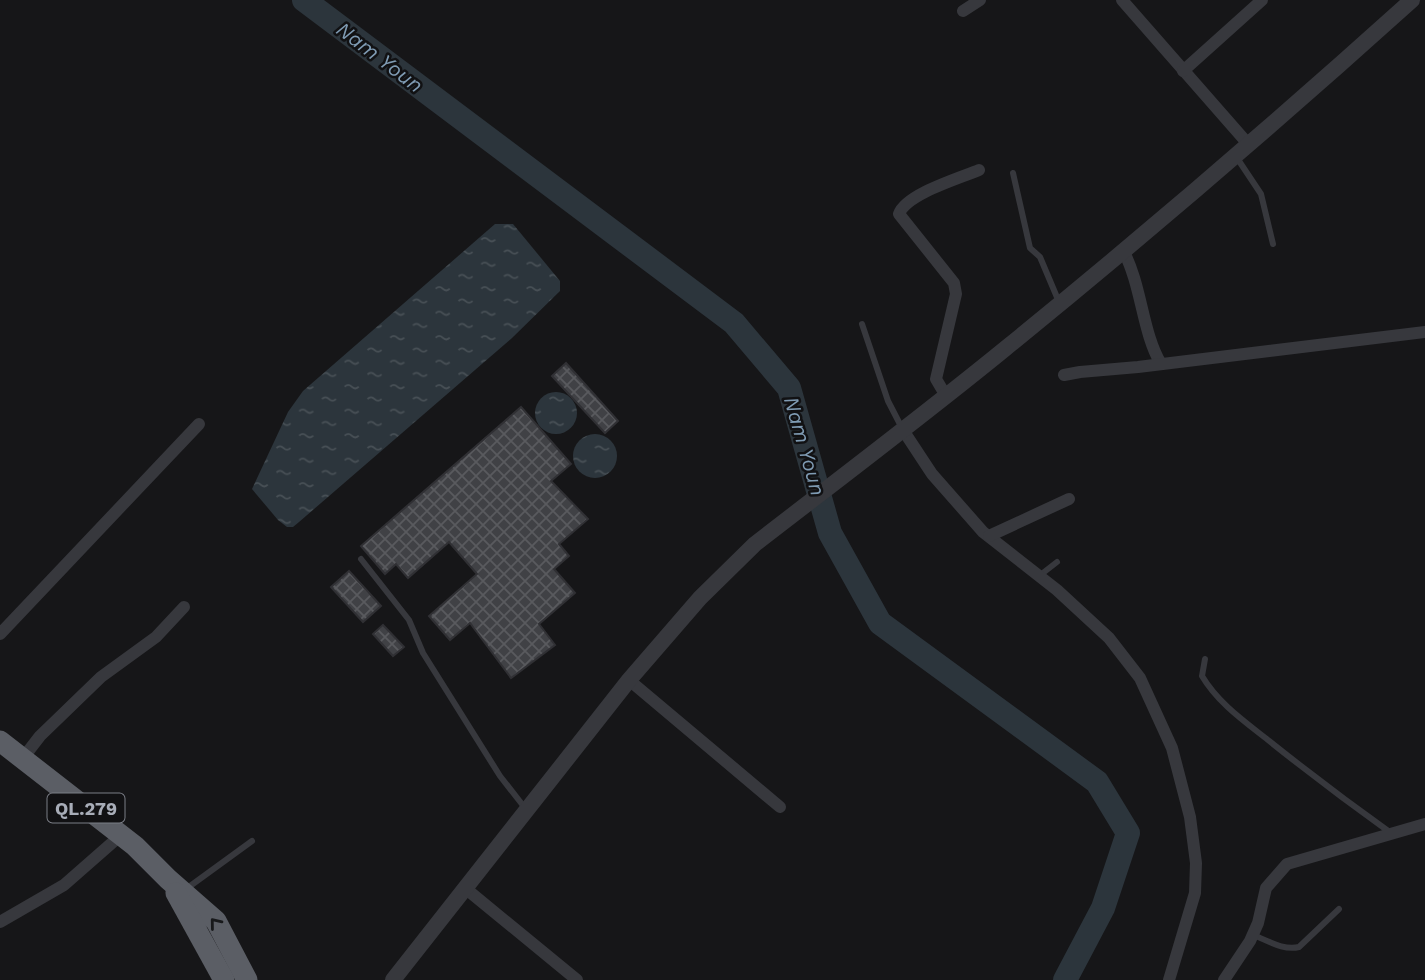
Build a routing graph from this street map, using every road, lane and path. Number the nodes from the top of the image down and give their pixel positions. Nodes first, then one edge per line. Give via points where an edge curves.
1 (980, 0) edge
2 (1122, 0) edge
3 (1262, 0) edge
4 (1412, 0) edge
5 (963, 12) dead end
6 (1182, 71) junction
7 (1249, 145) junction
8 (1236, 156) junction
9 (979, 170) dead end
10 (1013, 173) dead end
11 (1273, 244) dead end
12 (1123, 250) junction
13 (1059, 304) junction
14 (862, 324) dead end
15 (1425, 332) edge
16 (1161, 364) junction
17 (1064, 375) dead end
18 (946, 396) junction
19 (199, 424) dead end
20 (898, 434) junction
21 (1069, 499) dead end
22 (989, 536) junction
23 (361, 559) dead end
24 (1056, 562) dead end
25 (1039, 576) junction
26 (184, 607) dead end
27 (0, 634) edge
28 (1205, 659) dead end
29 (629, 680) junction
30 (0, 741) edge
31 (23, 758) junction
32 (780, 807) dead end
33 (526, 810) junction
34 (1425, 824) edge
35 (1392, 834) junction
36 (121, 835) junction
37 (252, 841) dead end
38 (465, 888) junction
39 (176, 889) junction
40 (1339, 909) dead end
41 (0, 922) edge
42 (1253, 934) junction
43 (224, 980) edge
44 (247, 980) edge
45 (393, 980) edge
46 (577, 980) edge
47 (1169, 980) edge
48 (1224, 980) edge

1 - 5 street
2 - 6 street
3 - 6 street
4 - 7 street
6 - 7 street
7 - 8 street
8 - 11 lane via 1261,194
8 - 12 street
9 - 18 street via 927,192 903,206 899,214 954,283 956,294 936,379
10 - 13 lane via 1030,248 1040,257
12 - 13 street
12 - 16 street
13 - 18 street
14 - 20 lane
15 - 16 street
16 - 17 street
18 - 20 street
19 - 27 street
20 - 22 street
20 - 29 street via 755,544 700,598
21 - 22 street
22 - 25 street
23 - 33 lane via 409,620 451,698
24 - 25 lane
25 - 47 street via 1109,638 1140,678 1172,748 1190,817 1196,863 1195,893
26 - 31 street via 156,637 101,677
28 - 35 lane via 1202,676 1231,711
29 - 32 street
29 - 33 street
30 - 31 highway, QL.279
31 - 36 highway, QL.279
33 - 38 street
34 - 35 street
35 - 42 street via 1287,864 1266,888
36 - 39 highway, QL.279
36 - 41 street via 64,885
37 - 39 lane
38 - 45 street
38 - 46 street
39 - 43 highway, QL.279
44 -> 39 highway, QL.279 via 216,921
40 - 42 lane via 1299,947 1282,947
42 - 48 street

